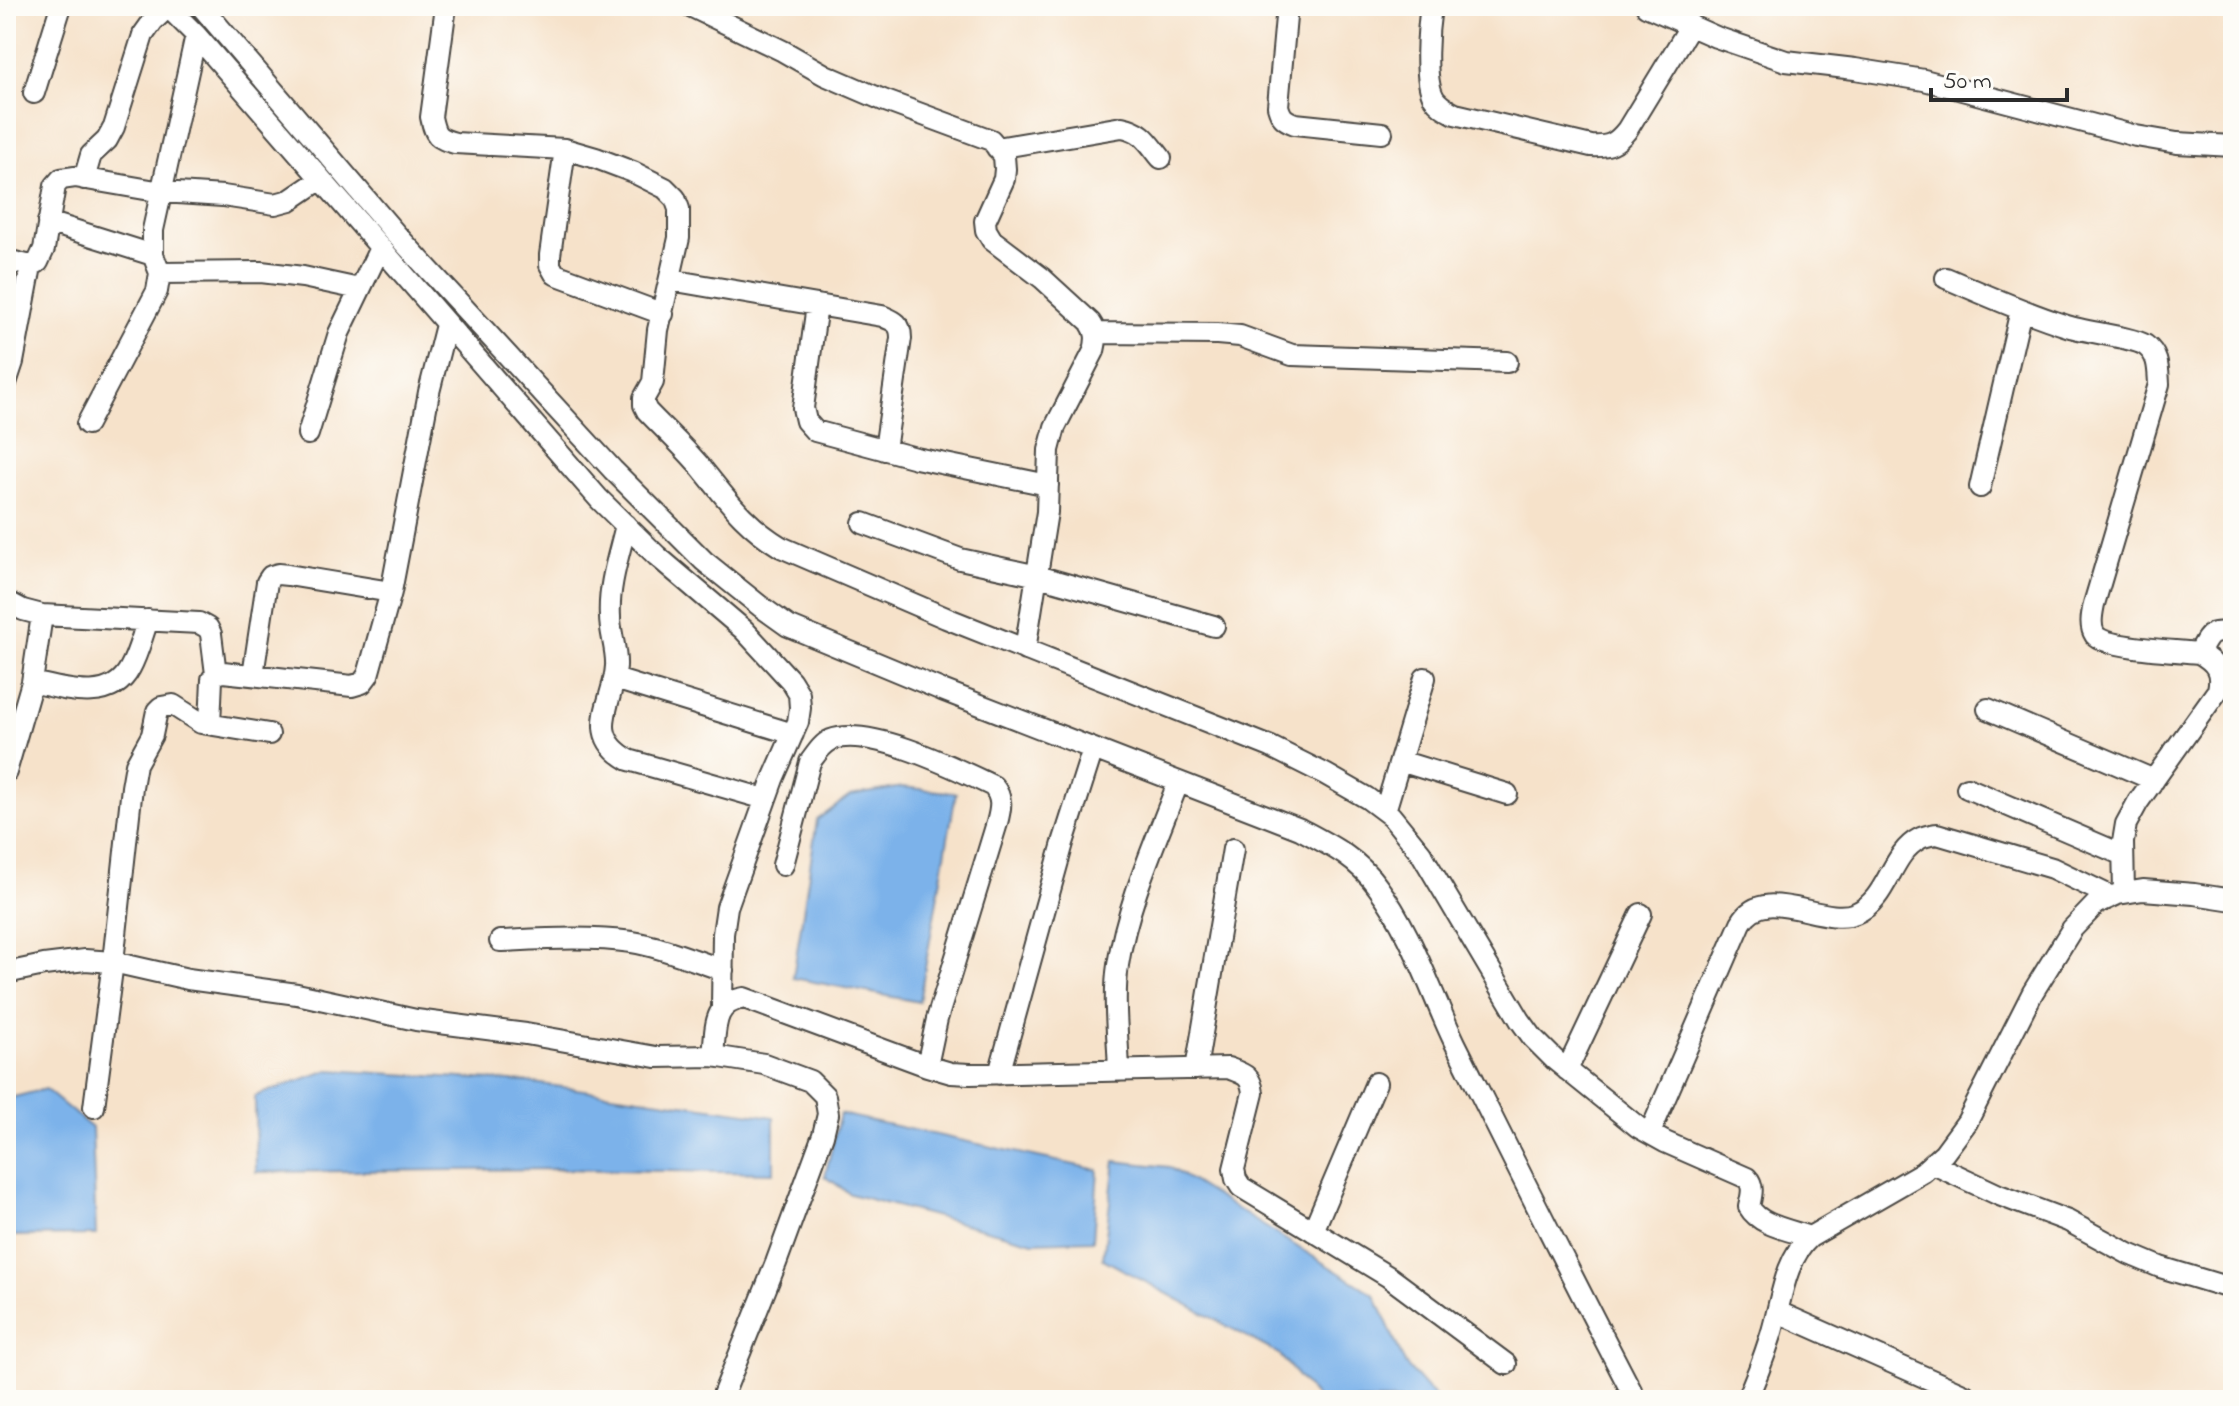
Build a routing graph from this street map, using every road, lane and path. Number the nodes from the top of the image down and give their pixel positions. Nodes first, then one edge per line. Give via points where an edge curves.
1 (61, 6) edge
2 (168, 6) edge
3 (201, 6) edge
4 (446, 6) edge
5 (690, 6) edge
6 (1287, 6) edge
7 (1431, 6) edge
8 (1646, 6) edge
9 (1691, 25) junction
10 (196, 35) junction
11 (34, 93) dead end
12 (1382, 133) dead end
13 (2233, 146) edge
14 (997, 148) junction
15 (565, 149) junction
16 (1161, 158) dead end
17 (84, 179) junction
18 (321, 179) junction
19 (162, 192) junction
20 (48, 222) junction
21 (380, 248) junction
22 (6, 260) edge
23 (157, 264) junction
24 (31, 266) junction
25 (1946, 278) dead end
26 (670, 280) junction
27 (359, 289) junction
28 (817, 305) junction
29 (2021, 310) junction
30 (663, 314) junction
31 (446, 325) junction
32 (1096, 333) junction
33 (1507, 362) dead end
34 (6, 383) edge
35 (87, 424) dead end
36 (308, 434) dead end
37 (885, 450) junction
38 (1048, 485) junction
39 (1980, 487) dead end
40 (863, 523) dead end
41 (626, 525) junction
42 (1038, 576) junction
43 (391, 592) junction
44 (6, 601) edge
45 (42, 615) junction
46 (148, 620) junction
47 (1214, 626) dead end
48 (2233, 635) edge
49 (1025, 650) junction
50 (2199, 653) junction
51 (216, 674) junction
52 (253, 675) junction
53 (1425, 678) dead end
54 (615, 679) junction
55 (32, 682) junction
56 (1988, 709) dead end
57 (210, 724) junction
58 (269, 734) dead end
59 (793, 734) junction
60 (1093, 749) junction
61 (1400, 761) junction
62 (6, 772) edge
63 (2154, 780) junction
64 (1178, 783) junction
65 (1967, 788) dead end
66 (1507, 794) dead end
67 (765, 799) junction
68 (1385, 811) junction
69 (1233, 849) dead end
70 (2123, 855) junction
71 (783, 865) dead end
72 (2118, 895) junction
73 (2233, 900) edge
74 (1641, 914) dead end
75 (500, 941) dead end
76 (113, 962) junction
77 (723, 970) junction
78 (6, 973) edge
79 (722, 1007) junction
80 (713, 1056) junction
81 (927, 1066) junction
82 (1196, 1069) junction
83 (1567, 1070) junction
84 (1119, 1071) junction
85 (999, 1074) junction
86 (1376, 1083) dead end
87 (94, 1107) dead end
88 (1650, 1133) junction
89 (1933, 1164) junction
90 (1313, 1231) junction
91 (1810, 1237) junction
92 (2233, 1289) edge
93 (1778, 1312) junction
94 (1506, 1364) dead end
95 (1965, 1395) dead end
96 (721, 1400) edge
97 (1636, 1400) edge
98 (1746, 1400) edge

1 - 11 street
2 - 10 street
2 - 17 street via 143,35 114,127 91,155
3 - 60 street via 395,233 613,470 728,582 788,626
4 - 15 street via 431,117 435,133 455,143
5 - 14 street via 825,75 991,140
6 - 12 street via 1280,116 1295,124
7 - 9 street via 1428,60 1435,100 1455,114 1591,146 1607,147 1627,130
8 - 9 street
9 - 13 street via 1786,61 1924,80 2136,136
10 - 18 street
10 - 19 street
14 - 16 street via 1122,127 1143,136
14 - 32 street via 1004,156 1004,179 986,230
15 - 26 street via 633,172 675,198 679,238
15 - 30 street via 550,255 555,274
17 - 19 street
17 - 20 street via 61,179 55,186
18 - 19 street via 275,204
18 - 21 street
19 - 23 street via 153,230
20 - 23 street
20 - 24 street via 44,249
21 - 27 street
21 - 31 street
22 - 24 street
23 - 27 street via 303,277
23 - 35 street via 157,291
24 - 34 street
25 - 29 street
26 - 28 street
26 - 30 street
27 - 36 street via 339,333
28 - 37 street via 804,394 806,421 815,431
28 - 37 street via 882,316 901,329
29 - 39 street
29 - 50 street via 2141,342 2153,352 2159,384 2091,622 2095,634 2121,645
30 - 49 street via 653,382 644,405 741,518 781,547
31 - 41 street
31 - 43 street
32 - 33 street via 1229,335 1292,355
32 - 38 street via 1094,351 1055,427
37 - 38 street
38 - 42 street
40 - 42 street via 960,559
41 - 54 street via 610,596
41 - 59 street via 744,630 791,681 800,708
42 - 47 street
42 - 49 street
43 - 52 street via 362,683
43 - 52 street via 271,576
44 - 45 street
45 - 46 street
45 - 55 street
46 - 51 street via 208,628
46 - 55 street via 121,682 85,692
48 - 50 street via 2213,632
49 - 68 street via 1271,747
50 - 63 street via 2219,670 2218,690
51 - 52 street
51 - 57 street via 210,686
53 - 61 street
54 - 59 street
54 - 67 street via 603,721 618,754
55 - 62 street
56 - 63 street
57 - 58 street
57 - 76 street via 173,705 157,711 152,735 136,764
59 - 67 street
60 - 64 street
60 - 85 street
61 - 66 street
61 - 68 street
63 - 70 street via 2126,824
64 - 84 street via 1122,944 1117,969
64 - 97 street via 1322,840 1356,861 1376,884 1396,913 1443,1018
65 - 70 street
67 - 77 street via 727,907
68 - 83 street via 1421,853 1526,1029
69 - 82 street
70 - 72 street
71 - 81 street via 810,762 829,740 848,736 881,741 940,760 993,786 1001,806 997,823
72 - 73 street via 2143,890
72 - 88 street via 2052,868 1937,834 1907,847 1876,898 1854,914 1759,907 1741,923
72 - 89 street via 2096,904 2072,929 2033,992 1967,1122
74 - 83 street
75 - 77 street via 634,942
76 - 78 street via 85,960
76 - 80 street via 416,1020 656,1057
76 - 87 street
77 - 79 street
79 - 80 street
79 - 81 street via 744,998
80 - 96 street via 764,1064 810,1081 825,1096 828,1114
81 - 85 street via 951,1073
82 - 84 street
82 - 90 street via 1228,1068 1252,1082 1236,1179
83 - 88 street
84 - 85 street
86 - 90 street
88 - 91 street via 1742,1175 1751,1182 1749,1207 1754,1215
89 - 91 street
89 - 92 street via 2160,1267
90 - 94 street via 1389,1277
91 - 93 street via 1792,1262
93 - 95 street
93 - 98 street

